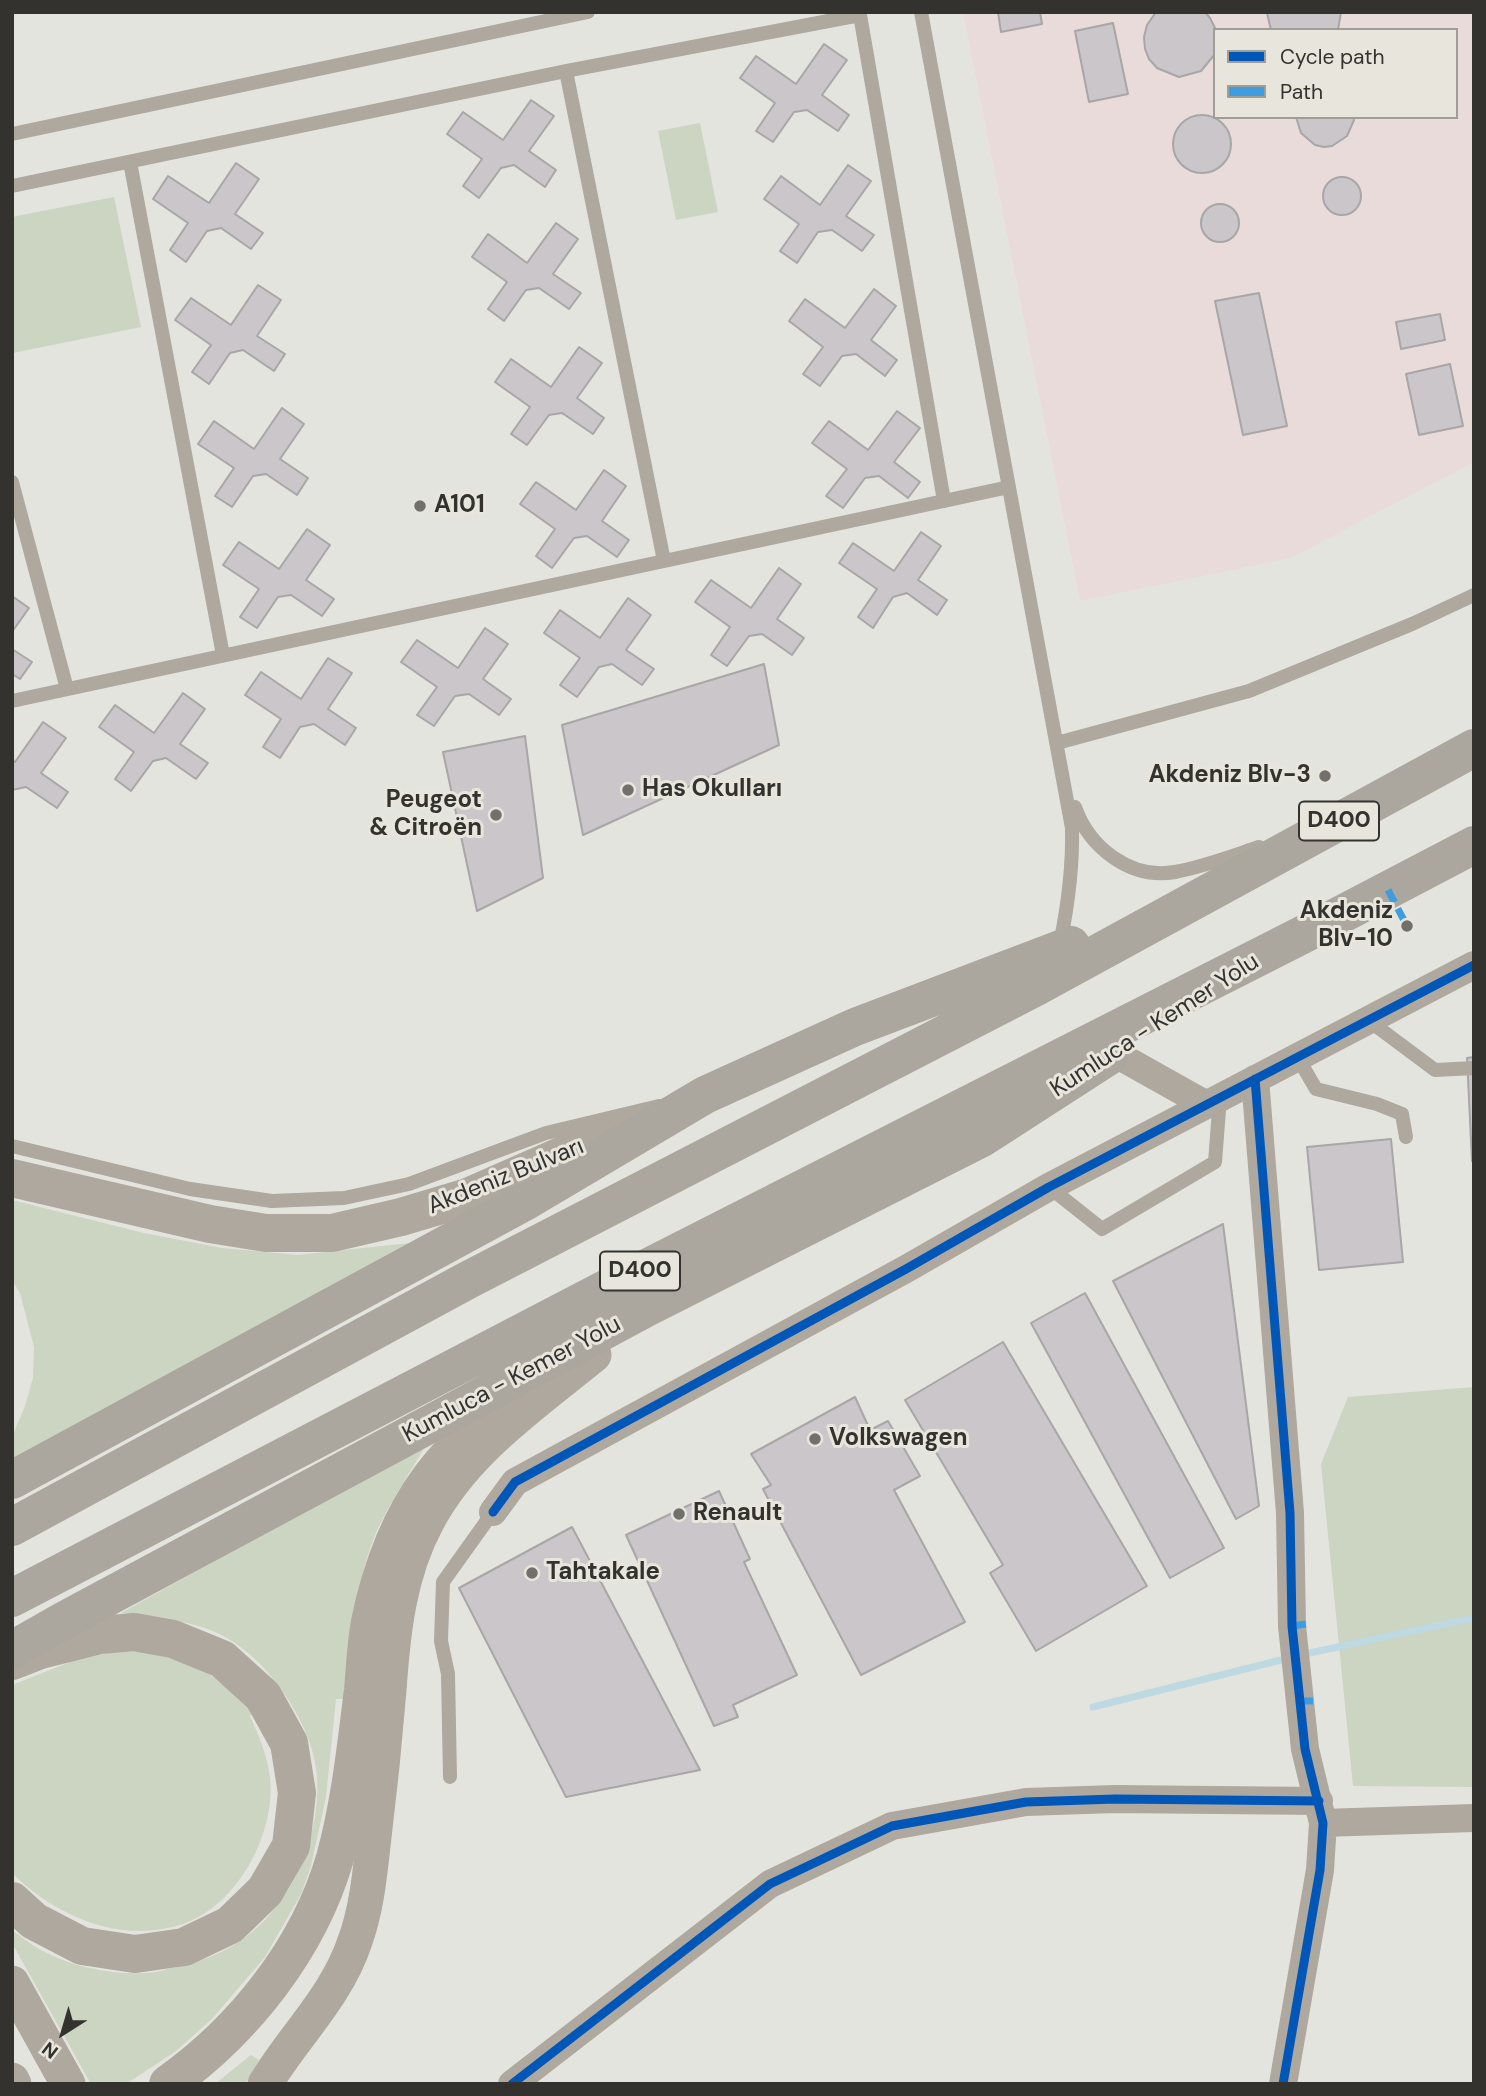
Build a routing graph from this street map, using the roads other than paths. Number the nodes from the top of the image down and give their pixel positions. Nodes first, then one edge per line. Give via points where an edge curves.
1 (588, 12) edge
2 (921, 12) edge
3 (566, 71) junction
4 (12, 134) edge
5 (130, 162) junction
6 (12, 186) edge
7 (12, 482) edge
8 (1009, 487) junction
9 (944, 501) junction
10 (664, 561) junction
11 (1474, 595) edge
12 (223, 655) junction
13 (66, 689) junction
14 (12, 701) edge
15 (1057, 743) junction
16 (1474, 748) edge
17 (1063, 773) junction
18 (1339, 821) junction
19 (1474, 845) edge
20 (1204, 894) junction
21 (1059, 950) junction
22 (1272, 950) junction
23 (1474, 965) edge
24 (1042, 983) junction
25 (1368, 1020) junction
26 (1114, 1053) junction
27 (1298, 1058) junction
28 (1474, 1068) edge
29 (1255, 1079) junction
30 (705, 1095) junction
31 (1213, 1101) junction
32 (1406, 1137) dead end
33 (982, 1138) junction
34 (12, 1146) edge
35 (12, 1178) edge
36 (1049, 1187) junction
37 (594, 1355) junction
38 (12, 1480) edge
39 (493, 1512) joint
40 (12, 1527) edge
41 (12, 1598) edge
42 (12, 1650) edge
43 (12, 1661) edge
44 (450, 1777) dead end
45 (1321, 1812) junction
46 (1474, 1818) edge
47 (12, 1901) edge
48 (12, 1983) edge
49 (64, 2076) edge
50 (168, 2084) edge
51 (265, 2084) edge
52 (512, 2084) edge
53 (1283, 2084) edge

1 - 4 lane
2 - 8 lane
3 - 5 lane
3 - 9 lane via 860,15
3 - 10 lane
5 - 6 lane
5 - 12 lane
7 - 13 lane
8 - 9 lane
8 - 15 lane
9 - 10 lane
10 - 12 lane
11 - 15 lane via 1249,691
12 - 13 lane
13 - 14 lane
15 - 17 lane
16 - 18 highway, D400
17 - 18 lane via 1080,821 1102,851 1135,870 1173,873
17 - 21 lane via 1073,864
18 - 20 highway, D400
19 - 22 highway, D400
20 - 21 highway, D400
20 - 24 highway, D400
21 - 24 lane
21 - 30 highway, D400 via 855,1027
22 - 26 highway, Kumluca - Kemer Yolu / D400
22 - 41 highway, Kumluca - Kemer Yolu / D400 via 645,1268
23 - 25 street
24 - 40 highway, D400 via 468,1280
25 - 27 street
25 - 28 lane via 1435,1070
26 - 31 street
26 - 33 highway, Kumluca - Kemer Yolu / D400
27 - 29 street
27 - 32 lane via 1316,1089 1402,1114
29 - 31 street
29 - 45 street via 1289,1500 1292,1626 1306,1749
30 - 34 lane via 546,1133 409,1184 344,1198 272,1200 190,1189
30 - 35 main road, Akdeniz Bulvarı via 468,1197 332,1233 266,1233 210,1224
30 - 38 highway, D400 via 528,1200
31 - 36 street
31 - 36 lane via 1215,1162 1102,1229
33 - 37 main road via 836,1226
33 - 42 highway, Kumluca - Kemer Yolu / D400 via 648,1307
36 - 39 street via 515,1482
37 - 50 main road via 483,1421 412,1503 387,1556 370,1623 345,1816 319,1902 264,1992 218,2043
37 - 51 street via 482,1449 427,1521 402,1582 395,1621 381,1782 360,1926 343,1970 321,2007
39 - 44 lane via 443,1582 441,1641 448,1674
43 - 47 main road via 100,1635 134,1632 173,1639 222,1659 263,1696 289,1743 297,1793 291,1846 265,1891 230,1925 184,1947 135,1954 82,1946 34,1921
45 - 46 street
45 - 52 street via 1115,1799 1026,1802 892,1826 769,1884
45 - 53 street via 1320,1870
48 - 49 street

